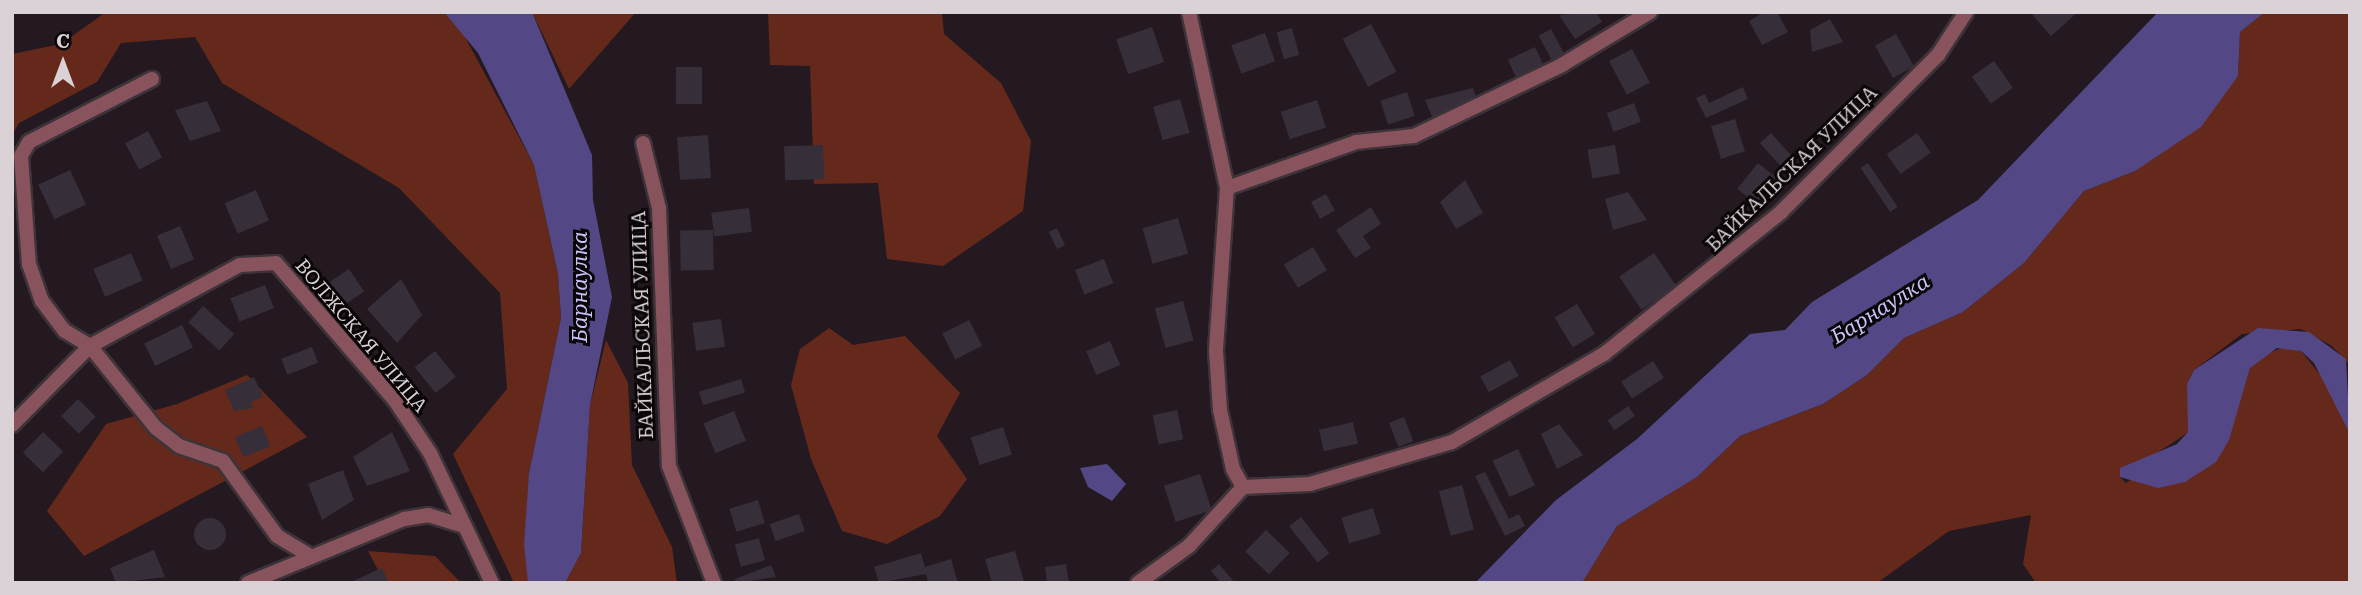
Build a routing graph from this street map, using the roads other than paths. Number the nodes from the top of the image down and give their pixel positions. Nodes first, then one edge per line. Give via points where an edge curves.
1 (1189, 12) edge
2 (1966, 12) edge
3 (1647, 13) edge
4 (152, 79) dead end
5 (643, 143) dead end
6 (1227, 188) junction
7 (90, 346) junction
8 (12, 425) edge
9 (1243, 487) junction
10 (464, 526) junction
11 (310, 556) junction
12 (248, 583) edge
13 (492, 583) edge
14 (714, 583) edge
15 (1138, 583) edge

1 - 6 street
2 - 9 street, БАЙКАЛЬСКАЯ УЛИЦА via 1938,55 1781,212 1604,354 1452,442 1310,484
3 - 6 street via 1562,65 1414,135 1356,142
4 - 7 street via 44,131 21,156 29,264 42,301 65,331
5 - 14 street, БАЙКАЛЬСКАЯ УЛИЦА via 659,208 669,466
6 - 9 street via 1216,351 1220,410 1233,469
7 - 8 street
7 - 10 street, ВОЛЖСКАЯ УЛИЦА via 240,265 276,263 394,400 430,453
7 - 11 street via 156,428 179,446 223,461 277,536
9 - 15 street via 1189,546
10 - 11 street via 428,515 404,519
10 - 13 street, ВОЛЖСКАЯ УЛИЦА
11 - 12 street

